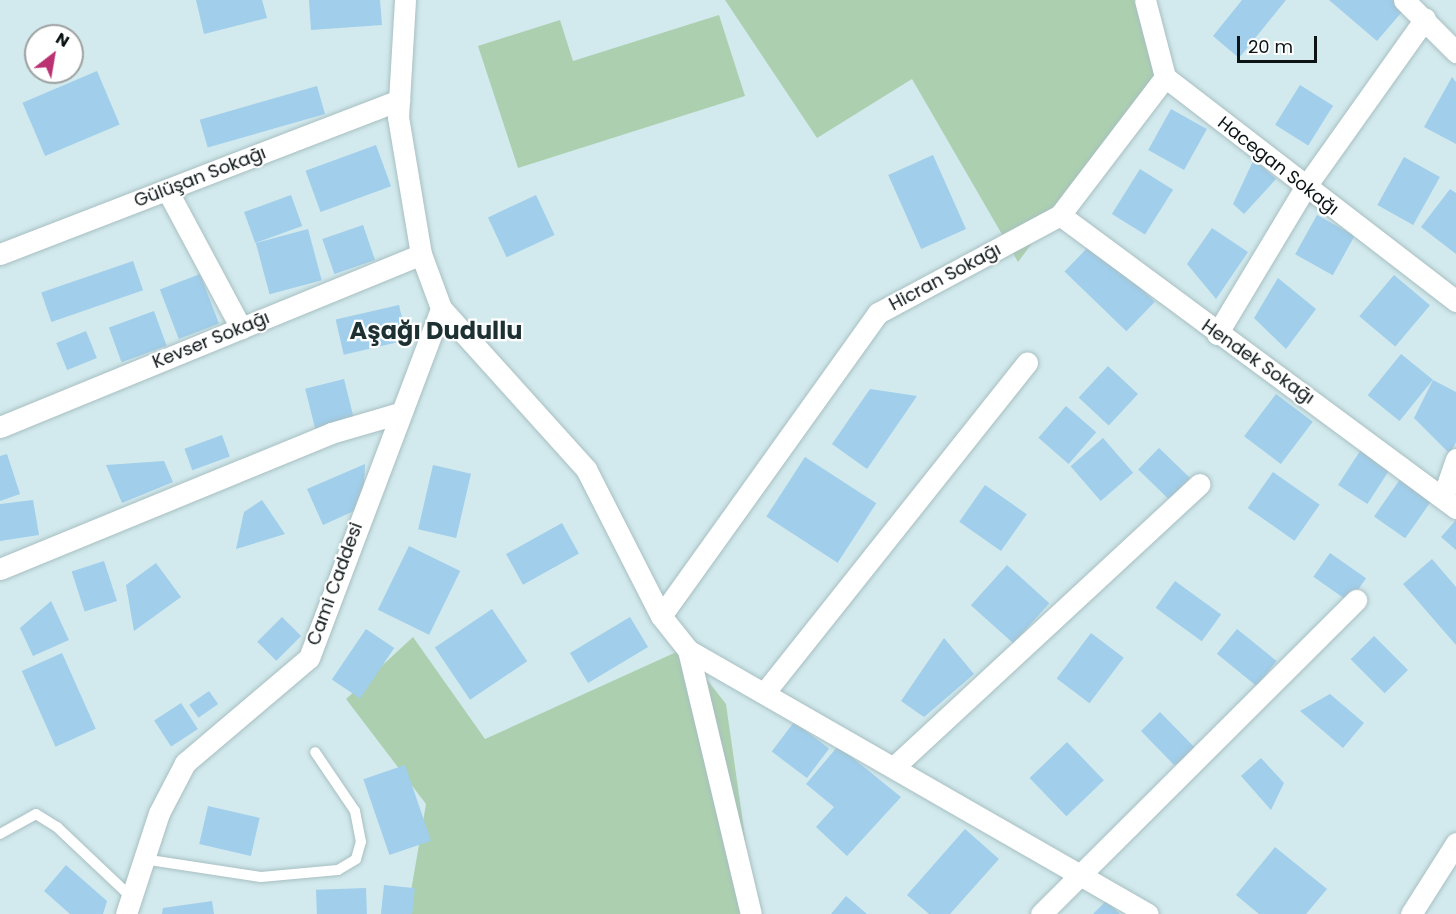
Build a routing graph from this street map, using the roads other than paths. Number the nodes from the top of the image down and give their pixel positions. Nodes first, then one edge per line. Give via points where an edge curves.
1 (405, 0) edge
2 (1145, 0) edge
3 (1404, 0) edge
4 (1425, 19) junction
5 (1456, 52) edge
6 (1165, 77) junction
7 (399, 100) junction
8 (1304, 189) junction
9 (166, 190) junction
10 (1060, 215) junction
11 (0, 254) edge
12 (422, 254) junction
13 (1456, 301) edge
14 (441, 308) junction
15 (241, 328) junction
16 (1217, 334) junction
17 (1027, 363) dead end
18 (400, 412) junction
19 (0, 427) edge
20 (1456, 459) edge
21 (1199, 484) dead end
22 (1450, 501) edge
23 (0, 569) edge
24 (1356, 600) dead end
25 (661, 616) junction
26 (688, 650) junction
27 (765, 692) junction
28 (315, 752) dead end
29 (895, 766) junction
30 (0, 834) edge
31 (1456, 843) edge
32 (143, 860) junction
33 (1086, 875) junction
34 (128, 906) edge
35 (751, 914) edge
36 (1041, 914) edge
37 (1149, 914) edge
38 (1411, 914) edge

1 - 7 street
2 - 6 street
3 - 4 street
4 - 5 street
4 - 8 street
6 - 8 street, Hacegan Sokağı
6 - 10 street, Hicran Sokağı
7 - 9 street, Gülüşan Sokağı
7 - 12 street
8 - 13 street, Hacegan Sokağı
8 - 16 street
9 - 11 street, Gülüşan Sokağı
9 - 15 street
10 - 16 street, Hendek Sokağı
10 - 25 street, Hicran Sokağı via 878,313
12 - 14 street
12 - 15 street, Kevser Sokağı
14 - 18 street, Cami Caddesi
14 - 25 street via 586,469
15 - 19 street, Kevser Sokağı
16 - 22 street, Hendek Sokağı
17 - 27 street
18 - 23 street via 330,433
18 - 32 street, Cami Caddesi via 309,658 185,762
20 - 22 street
21 - 29 street
24 - 33 street
25 - 26 street
26 - 27 street
26 - 35 street
27 - 29 street
28 - 32 lane via 355,812 361,842 356,859 338,870 261,877
29 - 33 street
30 - 34 lane via 36,814 57,826
31 - 38 street
32 - 34 street, Cami Caddesi
33 - 36 street
33 - 37 street

